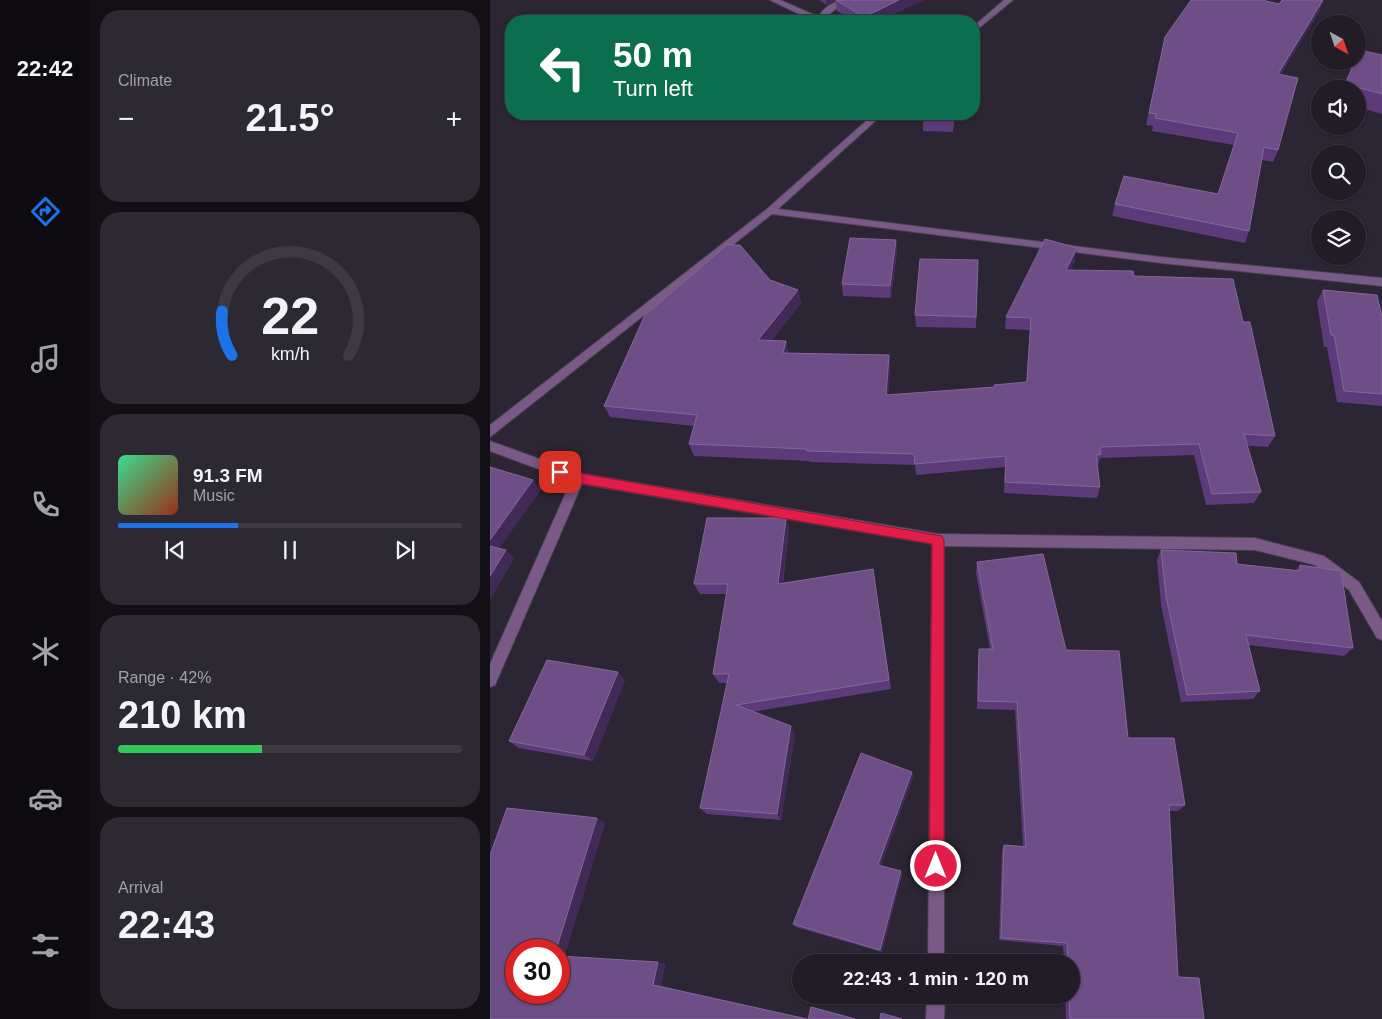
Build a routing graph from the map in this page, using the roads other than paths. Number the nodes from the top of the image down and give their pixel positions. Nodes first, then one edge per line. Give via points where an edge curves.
1 (774, 0) edge
2 (843, 0) edge
3 (1009, 0) edge
4 (808, 15) edge
5 (823, 15) edge
6 (980, 25) edge
7 (872, 120) edge
8 (770, 212) junction
9 (1382, 282) edge
10 (490, 432) edge
11 (490, 446) edge
12 (578, 478) junction
13 (938, 540) junction
14 (1382, 634) edge
15 (490, 680) edge
16 (936, 954) edge
17 (936, 1004) edge
18 (936, 1019) edge

1 - 4 street
2 - 5 street
3 - 6 street
7 - 8 street
8 - 9 street via 1161,260
8 - 10 street
11 - 12 street
12 - 13 street
12 - 15 street
13 - 14 street via 1256,544 1319,560 1354,586
13 - 16 street
17 - 18 street

